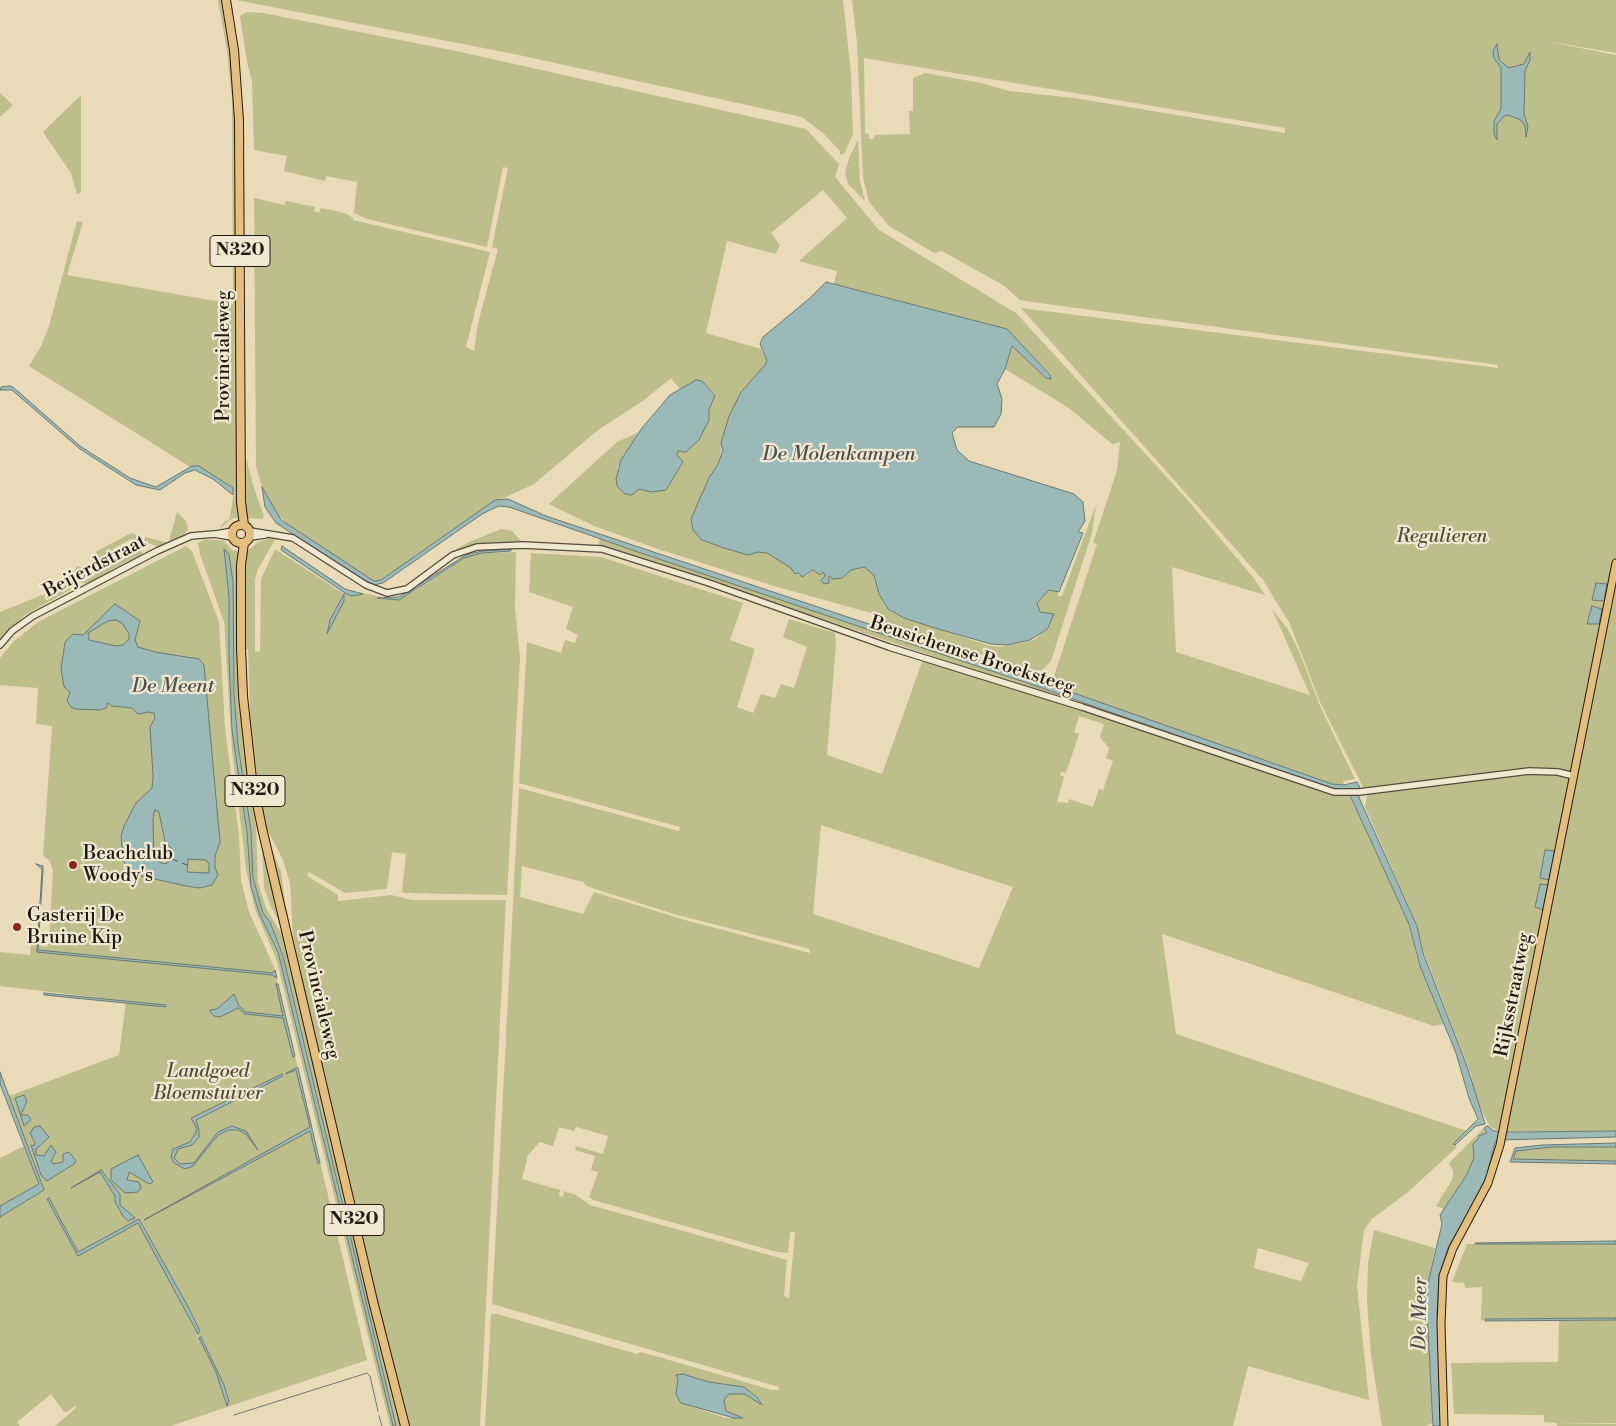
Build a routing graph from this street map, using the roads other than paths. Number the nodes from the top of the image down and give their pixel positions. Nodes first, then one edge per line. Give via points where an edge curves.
1 (226, 0) edge
2 (241, 534) junction
3 (1616, 563) edge
4 (374, 589) joint
5 (0, 645) edge
6 (1574, 776) junction
7 (405, 1426) edge
8 (1444, 1426) edge

1 - 2 highway, Provincialeweg / N320 via 240,120
2 - 4 street, Beijerdstraat via 293,538
2 - 5 street, Beijerdstraat via 192,536 157,551 33,616 12,631
2 - 7 highway, Provincialeweg / N320 via 243,696 254,787
3 - 6 main road, Rijksstraatweg
4 - 6 street, Beusichemse Broeksteeg via 400,592 453,555 477,547 523,545 602,549 1318,788 1347,793 1529,771
6 - 8 main road, Rijksstraatweg via 1504,1130 1488,1183 1453,1248 1444,1276 1440,1324

